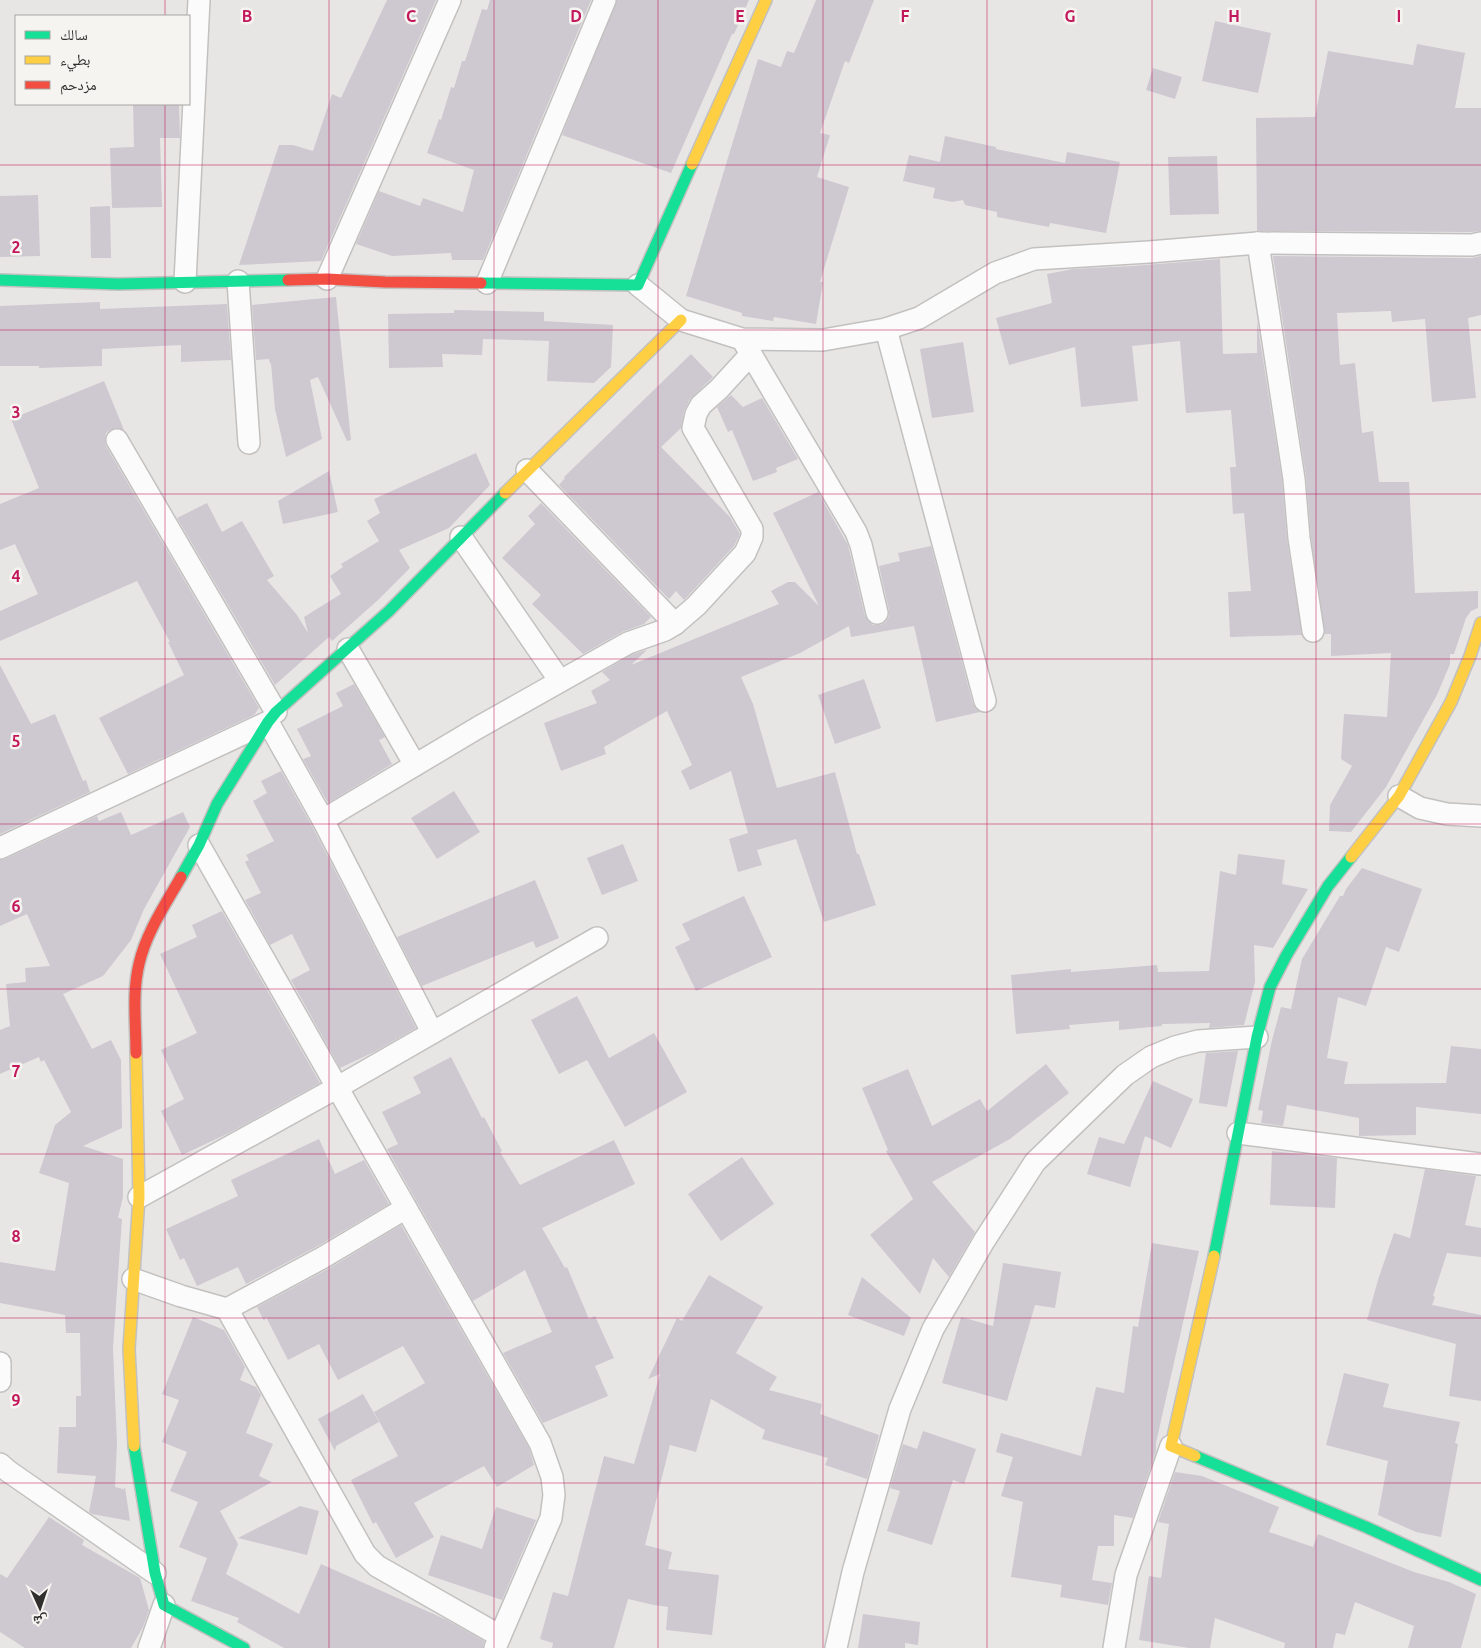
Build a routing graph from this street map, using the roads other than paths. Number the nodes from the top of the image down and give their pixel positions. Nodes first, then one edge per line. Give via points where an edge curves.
1 (199, 0) edge
2 (450, 0) edge
3 (605, 0) edge
4 (766, 0) edge
5 (1481, 243) edge
6 (1258, 244) junction
7 (327, 279) junction
8 (0, 280) edge
9 (238, 281) junction
10 (185, 282) junction
11 (488, 283) junction
12 (638, 285) junction
13 (664, 306) junction
14 (681, 320) junction
15 (886, 329) junction
16 (659, 341) junction
17 (746, 347) junction
18 (117, 440) dead end
19 (249, 443) dead end
20 (527, 470) junction
21 (461, 537) junction
22 (877, 613) dead end
23 (675, 624) junction
24 (1481, 624) edge
25 (1313, 631) dead end
26 (348, 649) junction
27 (560, 681) junction
28 (984, 700) dead end
29 (272, 717) junction
30 (415, 765) junction
31 (1399, 796) junction
32 (1481, 816) edge
33 (323, 820) junction
34 (199, 845) junction
35 (0, 848) edge
36 (597, 938) dead end
37 (432, 1032) junction
38 (1257, 1037) junction
39 (338, 1087) junction
40 (1238, 1133) junction
41 (1481, 1164) edge
42 (139, 1197) junction
43 (406, 1208) junction
44 (133, 1279) junction
45 (227, 1309) junction
46 (0, 1363) edge
47 (0, 1381) edge
48 (1171, 1446) junction
49 (0, 1464) edge
50 (156, 1573) junction
51 (1481, 1580) edge
52 (164, 1605) junction
53 (497, 1642) edge
54 (150, 1648) edge
55 (244, 1648) edge
56 (836, 1648) edge
57 (1114, 1648) edge

1 - 10 street
2 - 7 street
3 - 11 street
4 - 12 street
5 - 6 street
6 - 15 street via 1034,258 995,273 919,318
6 - 25 street via 1294,478
7 - 9 street
7 - 11 street
8 - 10 street via 118,284
9 - 10 street
9 - 19 street
11 - 12 street
12 - 13 street
13 - 14 street
13 - 16 street
14 - 16 street
14 - 17 street
15 - 17 street via 823,340
15 - 28 street
16 - 20 street
17 - 22 street via 856,532
17 - 23 street via 719,389 701,405 694,428 752,529 752,537 745,553
18 - 29 street
20 - 21 street
20 - 23 street
21 - 26 street
21 - 27 street
23 - 27 street via 628,643
24 - 31 street via 1451,702
26 - 29 street
26 - 30 street
27 - 30 street
29 - 33 street
29 - 34 street via 217,804
29 - 35 street
30 - 33 street
31 - 32 street via 1420,808
31 - 38 street via 1328,886 1286,956 1270,987
33 - 37 street
34 - 39 street
34 - 42 street via 158,917 139,964 135,993
36 - 37 street
37 - 39 street
38 - 40 street
38 - 56 street via 1198,1040 1151,1057 1125,1075 1035,1162 933,1329 900,1409 852,1572
39 - 42 street
39 - 43 street
40 - 41 street
40 - 48 street
42 - 44 street
43 - 45 street
43 - 53 street via 540,1443 552,1477 551,1518
44 - 45 street
44 - 50 street via 129,1349 132,1436
45 - 53 street via 365,1554 377,1566
46 - 47 street
48 - 51 street via 1333,1513
48 - 57 street via 1126,1575
49 - 50 street
50 - 52 street
52 - 54 street
52 - 55 street

